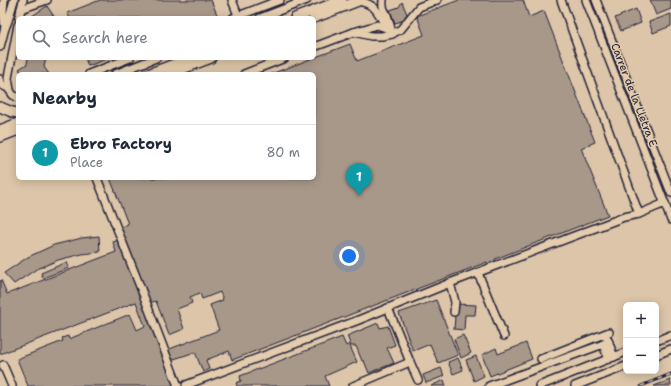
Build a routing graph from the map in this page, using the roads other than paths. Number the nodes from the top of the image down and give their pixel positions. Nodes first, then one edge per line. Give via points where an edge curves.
1 (4, 0) edge
2 (7, 0) edge
3 (14, 0) edge
4 (23, 0) edge
5 (47, 0) edge
6 (232, 0) edge
7 (280, 0) edge
8 (307, 0) edge
9 (341, 0) edge
10 (383, 0) edge
11 (437, 0) edge
12 (561, 0) edge
13 (586, 0) edge
14 (596, 0) edge
15 (360, 1) edge
16 (11, 10) junction
17 (20, 13) edge
18 (237, 16) edge
19 (240, 16) edge
20 (265, 16) edge
21 (300, 16) edge
22 (316, 17) edge
23 (5, 28) junction
24 (386, 28) junction
25 (354, 32) junction
26 (16, 34) edge
27 (392, 34) junction
28 (316, 46) edge
29 (0, 47) edge
30 (125, 60) edge
31 (149, 60) edge
32 (185, 60) edge
33 (206, 60) edge
34 (280, 60) edge
35 (93, 72) edge
36 (120, 72) edge
37 (153, 72) edge
38 (174, 72) edge
39 (249, 72) edge
40 (6, 76) edge
41 (16, 97) edge
42 (0, 107) edge
43 (16, 113) edge
44 (16, 124) edge
45 (0, 130) edge
46 (16, 130) edge
47 (16, 135) edge
48 (0, 136) edge
49 (0, 141) edge
50 (98, 180) edge
51 (671, 193) edge
52 (665, 203) junction
53 (640, 214) junction
54 (671, 220) edge
55 (478, 273) junction
56 (450, 284) junction
57 (388, 308) junction
58 (454, 312) dead end
59 (671, 335) edge
60 (504, 336) dead end
61 (659, 340) edge
62 (606, 343) junction
63 (671, 349) edge
64 (623, 353) edge
65 (659, 354) edge
66 (611, 358) junction
67 (541, 359) dead end
68 (410, 362) junction
69 (4, 364) dead end
70 (623, 367) edge
71 (558, 379) junction
72 (418, 380) dead end
73 (582, 384) edge
74 (186, 385) edge
75 (12, 386) edge
76 (178, 386) edge
77 (353, 386) edge
78 (489, 386) edge
79 (539, 386) edge
80 (551, 386) edge
81 (575, 386) edge

1 - 23 street
2 - 16 street via 6,7
3 - 16 street
4 - 17 street
5 - 17 street
6 - 18 street
7 - 19 street
8 - 20 street
9 - 21 main road
10 - 27 street via 383,9
11 - 27 street via 419,7 401,29
12 - 53 street
13 - 52 street, Carrer de la Lletra E
14 - 51 street, Carrer de la Lletra E
15 - 22 main road
15 - 24 street via 373,7
16 - 17 street
16 - 23 street
23 - 29 street
24 - 25 street via 377,25
24 - 27 street
25 - 27 street via 370,36
25 - 28 street
26 - 40 street
30 - 35 street
31 - 36 street
32 - 37 main road
33 - 38 main road
34 - 39 street
40 - 41 street via 1,82 2,85
42 - 43 main road
44 - 45 main road
46 - 48 highway
47 - 49 street
50 - 76 street
52 - 53 street
52 - 54 street, Carrer de la Lletra E
53 - 55 street via 624,216
55 - 56 street
55 - 60 street
56 - 57 street
56 - 58 street via 455,302
57 - 68 street
57 - 74 street
59 - 61 street
62 - 66 street
62 - 67 street via 607,333
62 - 78 street
63 - 65 street
64 - 66 street
66 - 71 street
68 - 72 street
68 - 77 street
69 - 75 street
70 - 73 street
71 - 79 street
71 - 80 street
73 - 81 street

